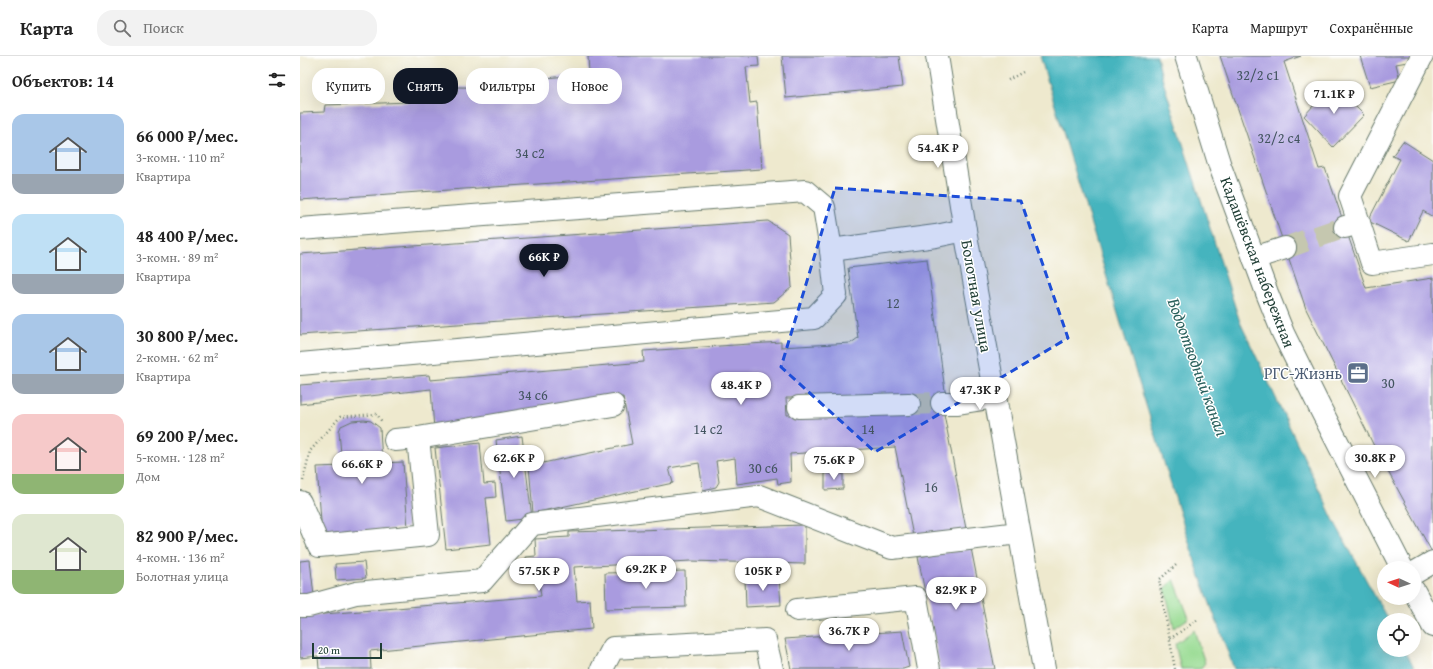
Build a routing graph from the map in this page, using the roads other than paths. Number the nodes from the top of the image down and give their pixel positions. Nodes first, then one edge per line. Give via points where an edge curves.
1 (937, 56) edge
2 (1186, 56) edge
3 (1422, 56) edge
4 (300, 229) edge
5 (965, 230) junction
6 (1285, 248) tunnel mouth
7 (831, 250) junction
8 (1433, 254) edge
9 (1254, 258) junction
10 (300, 364) edge
11 (995, 397) junction
12 (942, 403) tunnel mouth
13 (910, 404) tunnel mouth
14 (613, 405) dead end
15 (799, 407) dead end
16 (418, 438) junction
17 (395, 440) road end
18 (301, 494) edge
19 (1019, 534) junction
20 (1398, 561) edge
21 (1433, 562) edge
22 (1421, 569) edge
23 (1421, 604) edge
24 (300, 606) edge
25 (797, 610) dead end
26 (1433, 626) edge
27 (1045, 664) edge
28 (602, 669) edge
29 (772, 669) edge
30 (929, 669) edge

1 - 5 street, Болотная улица
2 - 9 street, Кадашёвская набережная via 1220,166
3 - 8 street via 1350,196 1352,225 1372,263
4 - 7 street via 806,190 824,207
5 - 7 street
5 - 11 street, Болотная улица
6 - 9 street
7 - 10 street via 836,295 814,318
9 - 20 street, Кадашёвская набережная via 1292,351
11 - 12 street
11 - 19 street, Болотная улица
13 - 15 street
14 - 16 street
16 - 17 street
16 - 18 street via 428,535 319,546
19 - 24 street via 892,548 758,496 532,524 482,581 356,593 309,606
19 - 27 street, Болотная улица
21 - 22 street
23 - 26 street
25 - 30 street via 916,598
28 - 29 street via 613,648 766,640

